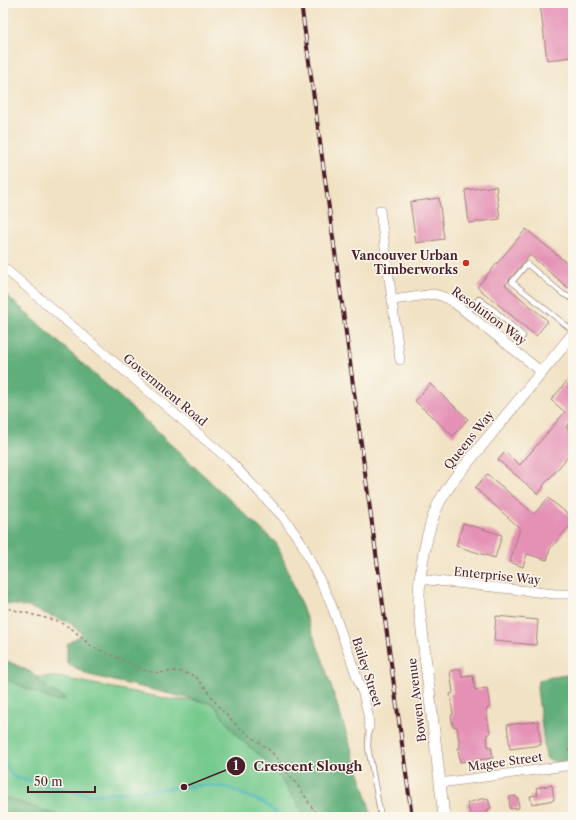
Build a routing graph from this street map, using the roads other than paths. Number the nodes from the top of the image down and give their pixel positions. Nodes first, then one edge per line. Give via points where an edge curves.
1 (380, 210) dead end
2 (3, 267) edge
3 (573, 299) edge
4 (392, 300) junction
5 (467, 313) junction
6 (573, 331) edge
7 (573, 334) edge
8 (512, 348) junction
9 (400, 360) dead end
10 (542, 372) junction
11 (301, 542) joint
12 (419, 579) junction
13 (573, 594) edge
14 (370, 727) joint
15 (572, 768) edge
16 (440, 783) junction
17 (381, 817) edge
18 (444, 817) edge

1 - 4 street
2 - 11 street, Government Road via 228,459 283,517
3 - 6 lane via 563,294 527,264 512,282
4 - 5 street, Resolution Way via 434,294 444,297
4 - 9 street
5 - 8 street, Resolution Way
5 - 8 lane via 479,299 494,310 523,336
7 - 10 street, Queens Way
8 - 10 street, Resolution Way
10 - 12 street, Queens Way via 440,499 430,524
11 - 14 street, Bailey Street via 330,601 363,694
12 - 13 street, Enterprise Way
12 - 16 street, Bowen Avenue via 418,605
14 - 17 lane, Bailey Street via 368,747
15 - 16 street, Magee Street
16 - 18 street, Bowen Avenue

